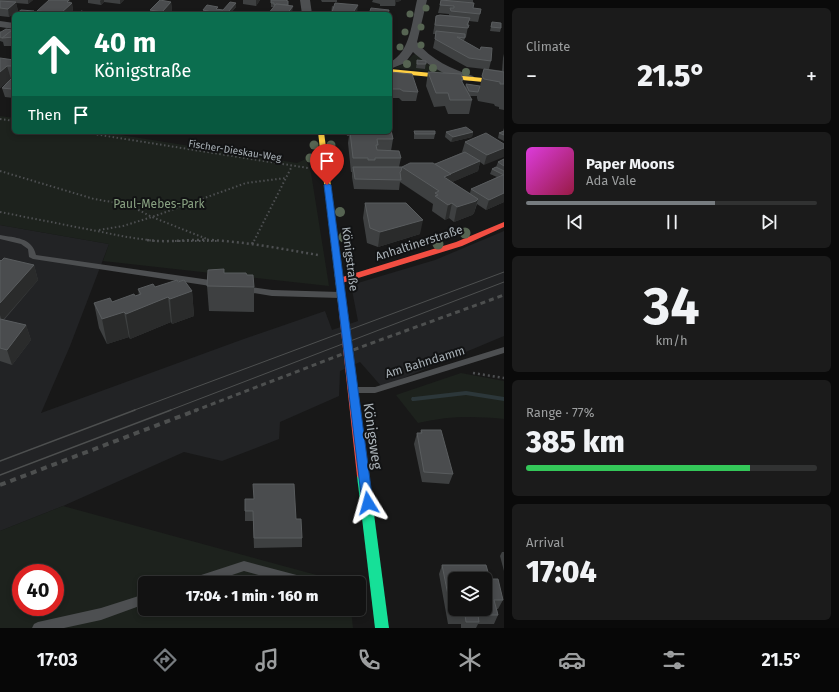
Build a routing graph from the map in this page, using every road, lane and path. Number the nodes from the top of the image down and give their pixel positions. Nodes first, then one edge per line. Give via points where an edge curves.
1 (305, 0) edge
2 (422, 0) edge
3 (307, 12) edge
4 (0, 24) edge
5 (12, 26) edge
6 (411, 42) junction
7 (392, 65) edge
8 (392, 71) edge
9 (469, 78) junction
10 (504, 82) edge
11 (0, 119) edge
12 (12, 121) edge
13 (93, 134) edge
14 (321, 134) edge
15 (292, 166) junction
16 (311, 169) dead end
17 (0, 171) edge
18 (286, 178) junction
19 (0, 212) edge
20 (152, 217) junction
21 (504, 224) edge
22 (97, 230) junction
23 (0, 237) edge
24 (210, 240) junction
25 (252, 244) junction
26 (316, 254) dead end
27 (339, 281) junction
28 (341, 295) junction
29 (504, 350) edge
30 (353, 390) junction
31 (213, 576) edge
32 (282, 576) edge
33 (366, 598) edge
34 (138, 601) edge
35 (378, 601) junction
36 (38, 628) edge
37 (382, 628) edge

1 - 3 street
2 - 6 street
4 - 5 street
6 - 7 street via 406,56
6 - 9 street via 435,65
8 - 9 street
9 - 10 street
11 - 12 path
13 - 15 path, Fischer-Dieskau-Weg
14 - 27 street, Königstraße
15 - 16 path, Fischer-Dieskau-Weg
15 - 18 path
17 - 20 path via 94,199 129,205
18 - 20 path via 246,183
18 - 25 path
19 - 22 path
20 - 22 path
20 - 24 path
21 - 27 street, Anhaltinerstraße via 459,244
22 - 24 path via 157,241
23 - 28 lane via 22,242 31,248 33,257 272,293
24 - 25 path
25 - 26 path
27 - 28 street, Königstraße
28 - 30 street, Königstraße
29 - 30 lane, Am Bahndamm via 375,390
30 - 35 street, Königsweg
31 - 32 lane via 244,566
33 - 35 lane
34 - 36 lane via 101,614
35 - 37 street, Königsweg

